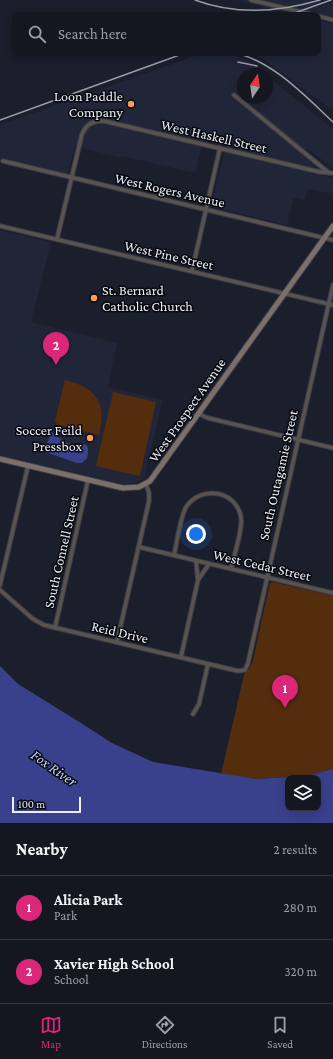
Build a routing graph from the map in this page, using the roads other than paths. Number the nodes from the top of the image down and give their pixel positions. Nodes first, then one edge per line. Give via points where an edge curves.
1 (251, 0) edge
2 (301, 12) edge
3 (321, 17) edge
4 (333, 20) edge
5 (234, 95) dead end
6 (220, 148) junction
7 (3, 161) dead end
8 (331, 173) edge
9 (71, 178) junction
10 (206, 210) junction
11 (0, 226) edge
12 (333, 226) edge
13 (324, 238) junction
14 (57, 239) junction
15 (333, 240) edge
16 (192, 271) junction
17 (333, 285) edge
18 (284, 293) junction
19 (331, 304) edge
20 (199, 414) junction
21 (298, 440) junction
22 (333, 448) edge
23 (0, 459) edge
24 (28, 466) junction
25 (88, 480) junction
26 (146, 484) junction
27 (139, 547) junction
28 (174, 555) junction
29 (196, 561) junction
30 (209, 564) junction
31 (231, 569) junction
32 (266, 577) junction
33 (198, 580) junction
34 (0, 585) edge
35 (0, 590) edge
36 (333, 593) edge
37 (55, 628) junction
38 (117, 642) junction
39 (181, 657) junction
40 (208, 664) junction
41 (245, 670) joint
42 (193, 714) dead end

1 - 2 street
3 - 4 street
5 - 8 street
6 - 8 street, West Haskell Street
6 - 9 street, West Haskell Street via 97,121 84,129
6 - 10 street
7 - 9 street, West Rogers Avenue
9 - 10 street, West Rogers Avenue
9 - 14 street
10 - 13 street, West Rogers Avenue
10 - 16 street
11 - 14 street, West Pine Street
12 - 13 main road, West Prospect Avenue
13 - 15 street, West Rogers Avenue
13 - 18 main road, West Prospect Avenue
14 - 16 street, West Pine Street
16 - 18 street, West Pine Street
17 - 19 street, South Outagamie Street
18 - 19 street, West Pine Street
18 - 20 main road, West Prospect Avenue
19 - 21 street, South Outagamie Street
20 - 21 street
20 - 26 main road, West Prospect Avenue via 157,473
21 - 22 street
21 - 32 street, South Outagamie Street
23 - 24 main road
24 - 25 main road
24 - 34 street
25 - 26 main road via 126,488
25 - 37 street, South Connell Street
26 - 27 street via 150,498
27 - 28 street, West Cedar Street
27 - 38 street
28 - 29 street, West Cedar Street
28 - 31 street via 183,513 194,499 202,494 216,493 232,501 241,517 241,528
29 - 30 street, West Cedar Street
29 - 33 street
30 - 31 street, West Cedar Street
30 - 33 street
31 - 32 street, West Cedar Street
32 - 36 street, West Cedar Street
32 - 41 street, South Outagamie Street
33 - 39 street
35 - 37 street, Reid Drive via 37,622
37 - 38 street, Reid Drive
38 - 39 street, Reid Drive
39 - 40 street, Reid Drive
40 - 41 street, Reid Drive via 238,671
40 - 42 street via 199,704

